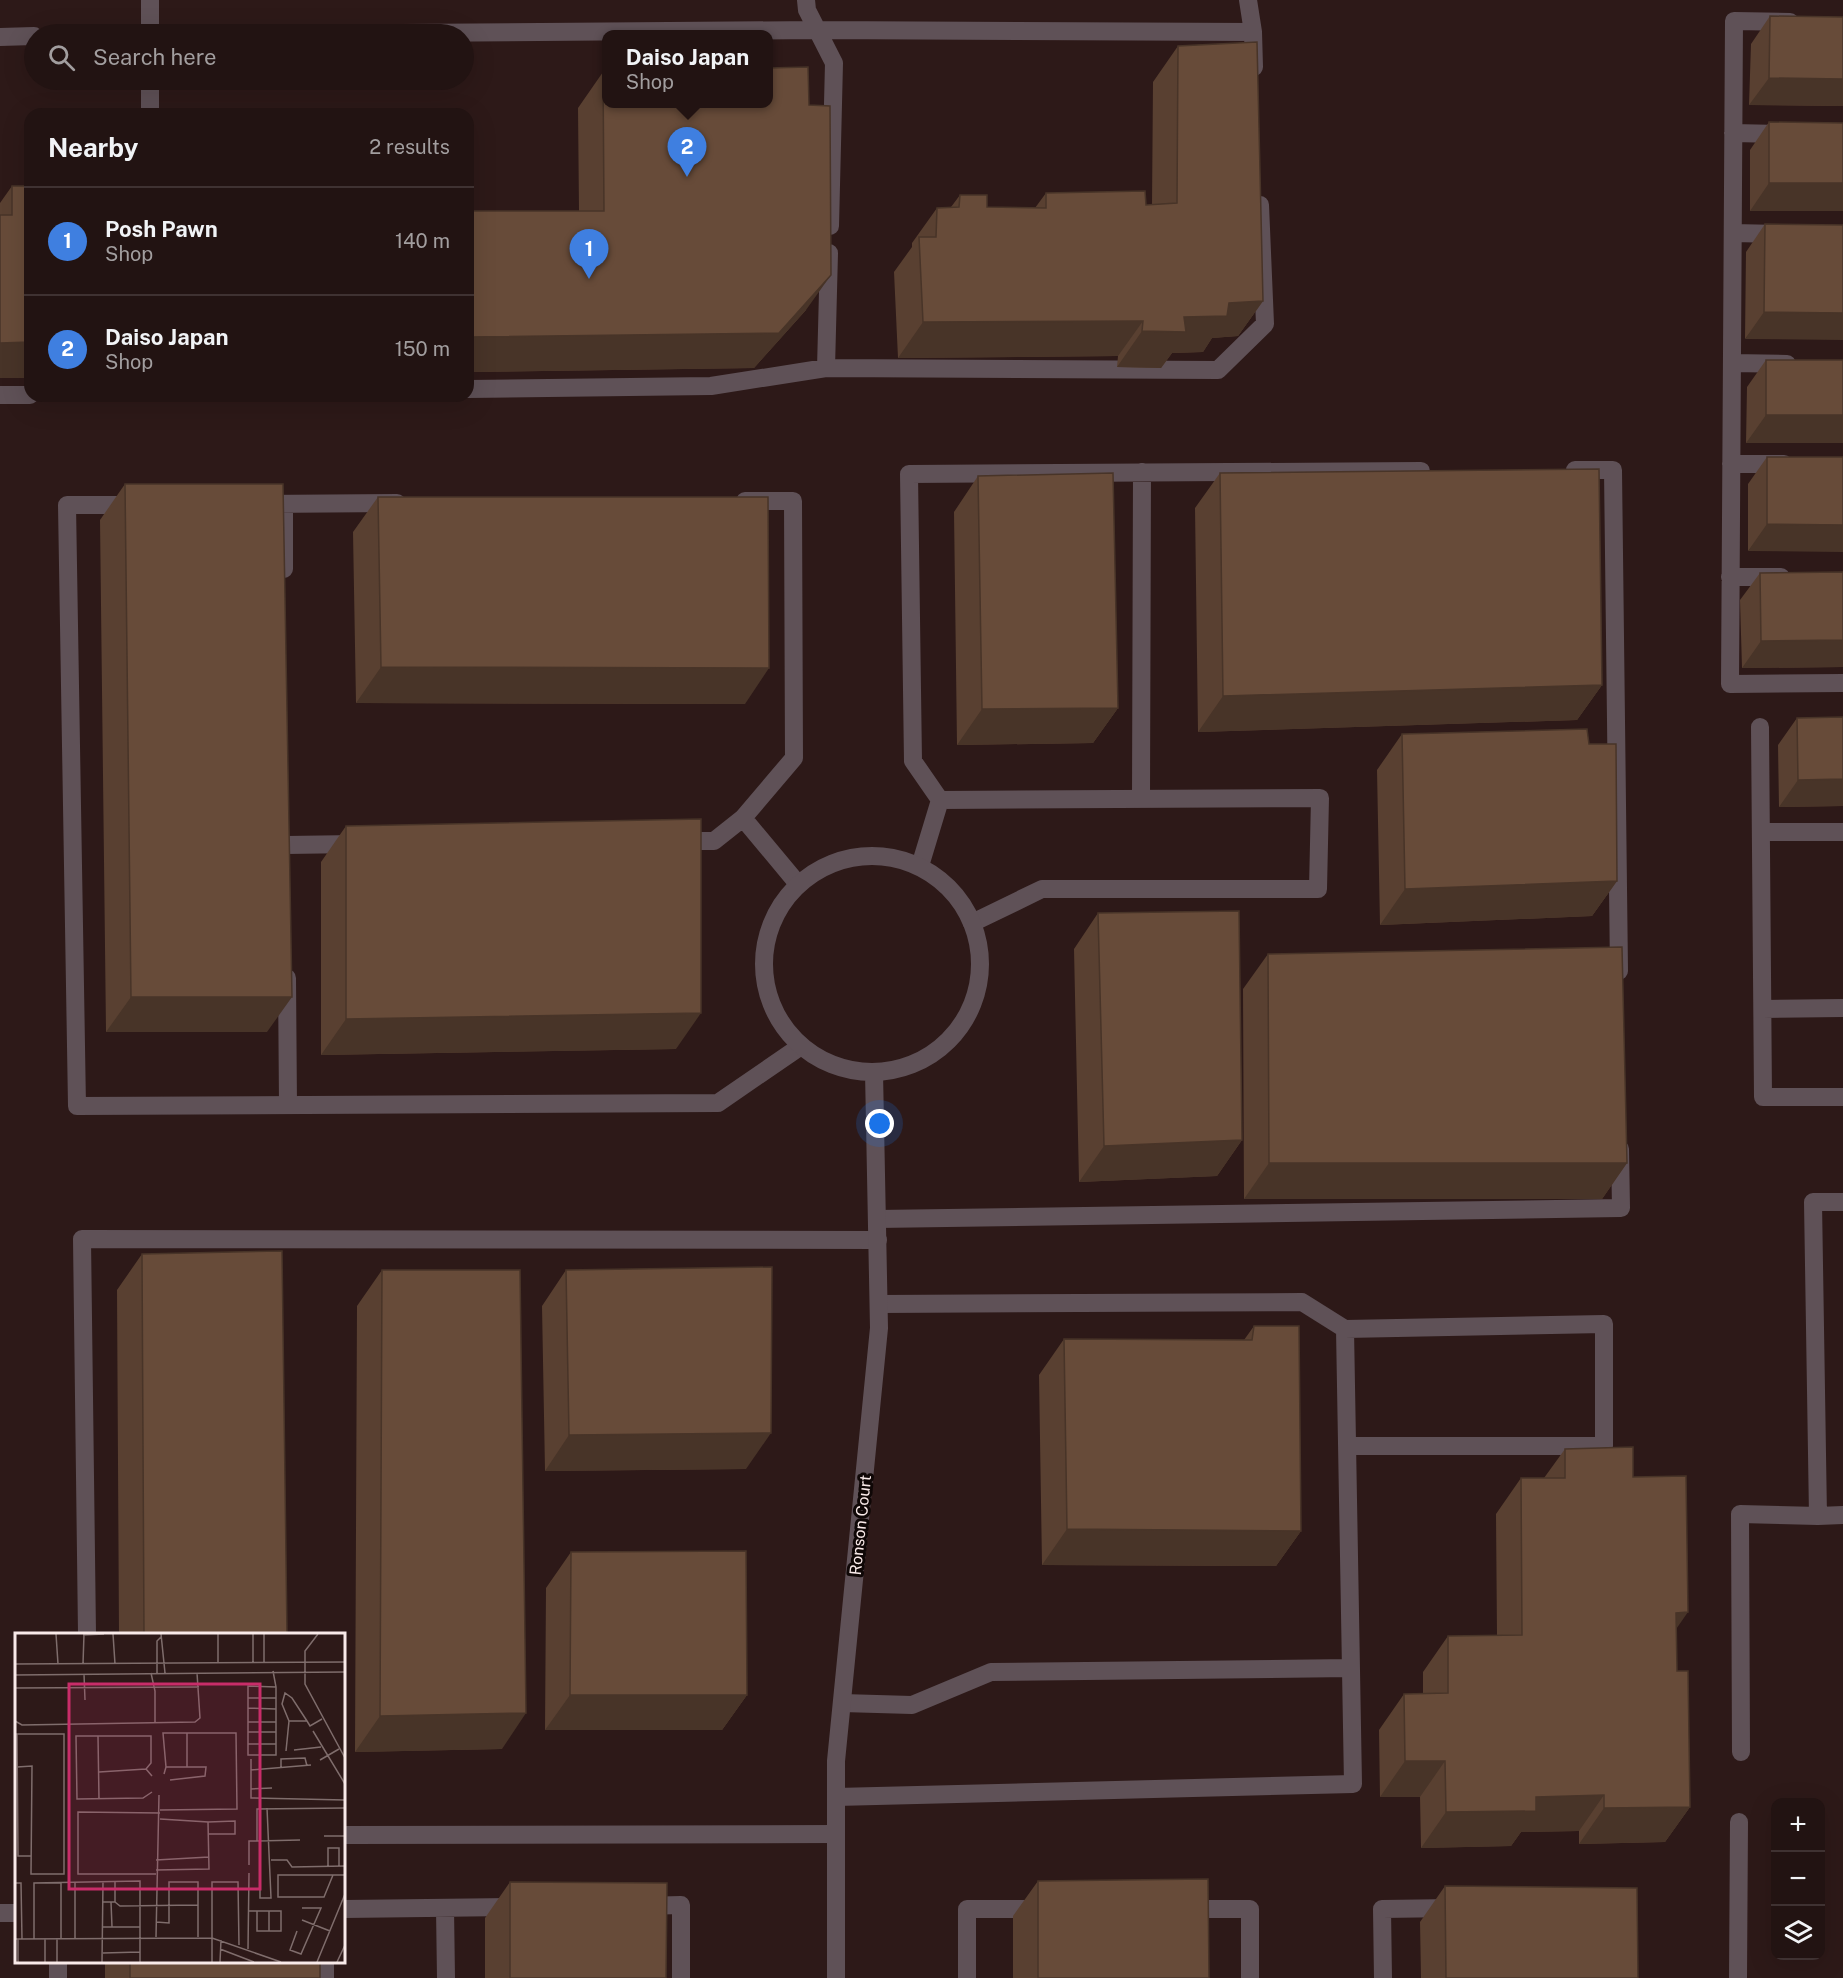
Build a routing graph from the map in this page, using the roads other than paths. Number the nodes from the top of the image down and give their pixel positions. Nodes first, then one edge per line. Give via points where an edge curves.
1 (150, 0) edge
2 (806, 0) edge
3 (1248, 0) edge
4 (1810, 23) edge
5 (150, 24) edge
6 (773, 30) edge
7 (817, 30) junction
8 (602, 31) edge
9 (474, 32) edge
10 (1253, 32) junction
11 (0, 36) edge
12 (24, 36) edge
13 (1255, 82) edge
14 (150, 90) edge
15 (150, 108) edge
16 (1733, 134) junction
17 (1799, 134) edge
18 (1259, 186) edge
19 (1733, 233) junction
20 (1799, 234) edge
21 (1732, 363) junction
22 (1810, 364) edge
23 (826, 368) junction
24 (474, 389) edge
25 (0, 395) edge
26 (24, 395) edge
27 (1731, 464) junction
28 (1798, 464) edge
29 (1554, 470) edge
30 (1437, 471) edge
31 (1142, 472) junction
32 (722, 501) edge
33 (414, 503) edge
34 (238, 504) edge
35 (284, 504) junction
36 (158, 505) edge
37 (1730, 577) junction
38 (1798, 578) edge
39 (284, 586) edge
40 (1843, 683) edge
41 (1760, 727) dead end
42 (1141, 798) junction
43 (940, 800) junction
44 (743, 818) junction
45 (1761, 831) junction
46 (1843, 832) edge
47 (667, 841) edge
48 (369, 844) edge
49 (286, 845) edge
50 (920, 866) junction
51 (798, 884) junction
52 (972, 923) junction
53 (287, 963) edge
54 (1619, 994) edge
55 (1843, 1008) edge
56 (1763, 1009) junction
57 (801, 1046) junction
58 (874, 1072) junction
59 (1843, 1097) edge
60 (288, 1105) junction
61 (1620, 1137) edge
62 (1843, 1202) edge
63 (877, 1219) junction
64 (878, 1240) junction
65 (879, 1304) junction
66 (1345, 1329) junction
67 (1347, 1446) junction
68 (1843, 1515) edge
69 (1818, 1516) junction
70 (87, 1633) edge
71 (1351, 1668) junction
72 (842, 1703) junction
73 (1741, 1752) dead end
74 (836, 1797) junction
75 (1739, 1822) dead end
76 (345, 1834) edge
77 (836, 1834) junction
78 (622, 1906) edge
79 (528, 1907) edge
80 (445, 1908) junction
81 (1466, 1908) edge
82 (345, 1909) edge
83 (1061, 1909) edge
84 (1167, 1909) edge
85 (15, 1912) edge
86 (0, 1913) edge
87 (446, 1978) edge
88 (681, 1978) edge
89 (836, 1978) edge
90 (967, 1978) edge
91 (1250, 1978) edge
92 (1383, 1978) edge
93 (1738, 1978) edge

1 - 5 street
2 - 7 street
3 - 10 street
4 - 16 street via 1734,21
6 - 7 street
7 - 10 street
7 - 23 street via 834,63
8 - 9 street
10 - 13 street
11 - 12 street
14 - 15 street
16 - 17 street
16 - 19 street
18 - 23 street via 1265,324 1218,370
19 - 20 street
19 - 21 street
21 - 22 street
21 - 27 street
23 - 24 street via 711,386
25 - 26 street
27 - 28 street
27 - 37 street
29 - 54 street via 1613,470
30 - 31 street
31 - 42 street
31 - 43 street via 909,474 913,761
32 - 44 street via 793,501 794,758
33 - 35 street
34 - 35 street
35 - 39 street
36 - 60 street via 68,506 77,1106
37 - 38 street
37 - 40 street via 1730,684
41 - 45 street
42 - 43 street
42 - 52 street via 1320,798 1318,889 1042,889
43 - 50 street
44 - 47 street via 714,841
44 - 51 street
45 - 46 street
45 - 56 street
48 - 49 street
50 - 51 street via 895,858 843,859
50 - 52 street via 960,900
51 - 57 street via 781,904 769,928 763,962 771,1004 783,1027
52 - 58 street via 979,948 980,974 963,1023 946,1043 924,1059
53 - 60 street
55 - 56 street
56 - 59 street via 1763,1097
57 - 58 street via 823,1061
57 - 60 street via 718,1103
58 - 63 street, Ronson Court
61 - 63 street via 1621,1208
62 - 69 street via 1813,1202
63 - 64 street, Ronson Court
64 - 65 street, Ronson Court
64 - 70 street via 82,1239
65 - 66 street via 1302,1302
65 - 72 street, Ronson Court
66 - 67 street
66 - 67 street via 1604,1324 1604,1446
67 - 71 street
68 - 69 street
69 - 73 street via 1740,1514
71 - 72 street via 991,1672 912,1705
71 - 74 street via 1353,1784
72 - 74 street, Ronson Court
74 - 77 street, Ronson Court
75 - 93 street
76 - 77 street
77 - 89 street, Ronson Court
78 - 88 street via 681,1905
79 - 80 street
80 - 82 street
80 - 87 street
81 - 92 street via 1382,1909
83 - 90 street via 967,1909
84 - 91 street via 1250,1909
85 - 86 street

